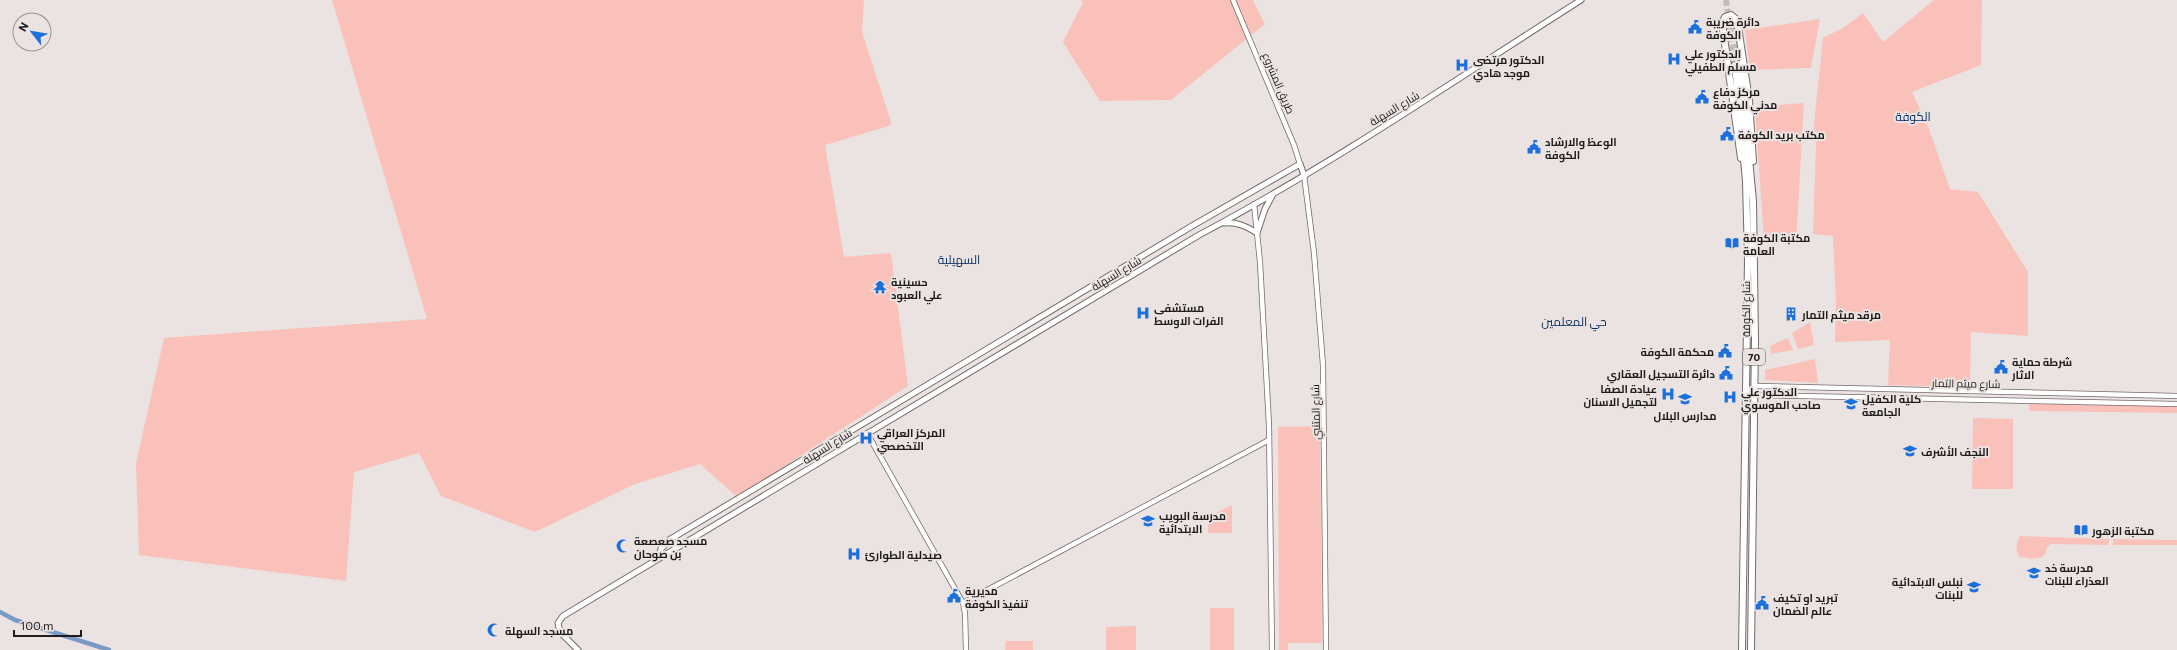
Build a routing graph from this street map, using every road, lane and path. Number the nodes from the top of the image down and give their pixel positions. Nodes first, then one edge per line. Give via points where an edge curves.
1 (1233, 0) edge
2 (1581, 0) edge
3 (1737, 65) tunnel mouth
4 (1300, 164) junction
5 (1304, 175) junction
6 (1749, 180) junction
7 (1273, 193) junction
8 (1254, 204) junction
9 (1221, 223) junction
10 (1257, 233) junction
11 (1029, 324) junction
12 (1034, 333) junction
13 (1746, 338) junction
14 (1755, 339) junction
15 (1745, 358) junction
16 (1754, 359) junction
17 (1754, 386) junction
18 (1894, 390) junction
19 (1755, 395) junction
20 (2177, 396) edge
21 (1894, 399) junction
22 (2177, 404) edge
23 (867, 433) junction
24 (1269, 440) junction
25 (658, 559) junction
26 (963, 603) junction
27 (1742, 619) junction
28 (1751, 619) junction
29 (1751, 638) junction
30 (1742, 640) junction
31 (578, 650) edge
32 (966, 650) edge
33 (1272, 650) edge
34 (1326, 650) edge
35 (1742, 650) edge
36 (1752, 650) edge

1 - 4 street, طريق المشروع
2 - 5 main road, شارع السهلة
3 - 6 highway, شارع الكوفة / 70
4 - 5 main road, طريق المشروع
4 - 11 main road, شارع السهلة
5 - 7 main road, شارع السهلة
5 - 34 street, شارع المتنبي via 1314,253 1323,365
6 - 6 highway via 1754,152 1749,100 1737,20 1731,15 1725,17 1722,23 1741,160
6 - 13 highway, شارع الكوفة / 70
6 - 14 highway, شارع الكوفة / 70
7 - 8 main road, شارع السهلة
7 - 10 main road
8 - 9 main road, شارع السهلة
8 - 10 street
9 - 10 main road via 1233,222
9 - 12 main road, شارع السهلة
10 - 24 street
11 - 12 main road
11 - 25 main road, شارع السهلة via 669,540 661,549
12 - 23 main road, شارع السهلة
13 - 14 highway via 1751,341
13 - 15 highway, شارع الكوفة / 70
14 - 16 highway, شارع الكوفة / 70
15 - 16 highway via 1750,355
15 - 27 highway, شارع الكوفة / 70
16 - 17 highway, شارع الكوفة / 70
17 - 18 street, شارع ميثم التمار
17 - 19 highway, شارع الكوفة / 70
18 - 20 street, شارع ميثم التمار
18 - 21 street
19 - 21 street, شارع ميثم التمار
19 - 28 highway, شارع الكوفة / 70
21 - 22 street, شارع ميثم التمار
23 - 25 main road, شارع السهلة
23 - 26 street
24 - 26 street
24 - 33 street
25 - 31 main road, شارع السهلة via 559,620 560,632
26 - 32 street
27 - 28 highway via 1748,622
27 - 30 highway, شارع الكوفة / 70
28 - 29 highway, شارع الكوفة / 70
29 - 30 highway via 1746,636
29 - 36 highway, شارع الكوفة / 70
30 - 35 highway, شارع الكوفة / 70

